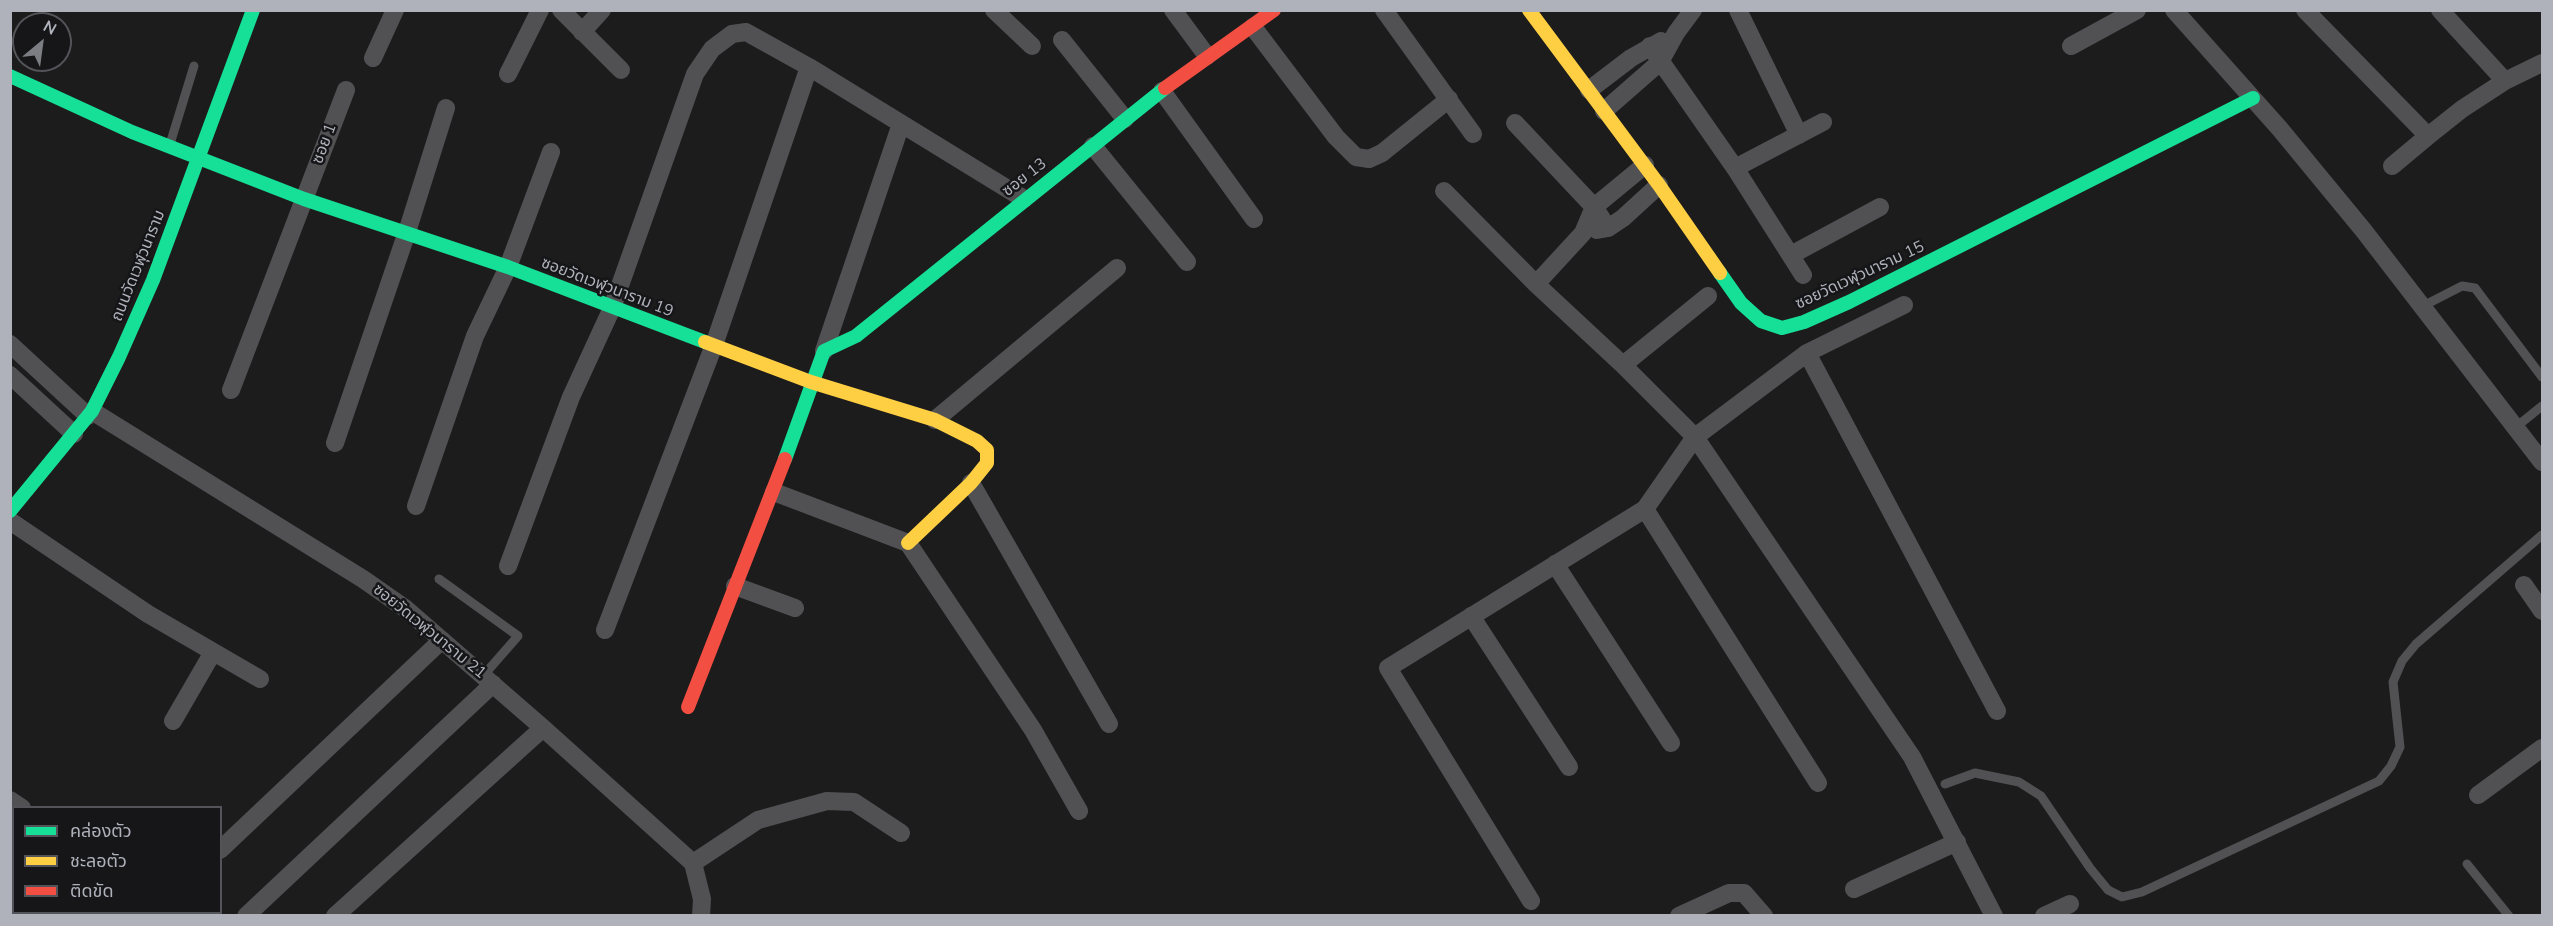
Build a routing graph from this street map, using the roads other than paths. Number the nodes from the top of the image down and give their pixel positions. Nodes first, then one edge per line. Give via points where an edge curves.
1 (253, 10) edge
2 (395, 10) edge
3 (540, 10) edge
4 (561, 10) edge
5 (602, 10) edge
6 (994, 10) edge
7 (1173, 10) edge
8 (1274, 10) edge
9 (1384, 10) edge
10 (1529, 10) edge
11 (1693, 10) edge
12 (1738, 10) edge
13 (2137, 10) edge
14 (2174, 10) edge
15 (2305, 10) edge
16 (2440, 10) edge
17 (1253, 27) junction
18 (582, 32) junction
19 (1676, 33) junction
20 (1062, 40) dead end
21 (1032, 46) dead end
22 (1650, 46) junction
23 (2071, 46) dead end
24 (1207, 56) junction
25 (373, 58) dead end
26 (1660, 62) junction
27 (2542, 63) edge
28 (194, 66) dead end
29 (809, 67) junction
30 (621, 70) dead end
31 (508, 74) dead end
32 (10, 76) edge
33 (2505, 81) junction
34 (346, 90) dead end
35 (1588, 90) junction
36 (1162, 91) junction
37 (2253, 98) junction
38 (1449, 99) junction
39 (446, 108) dead end
40 (1604, 111) junction
41 (1125, 119) junction
42 (1823, 122) dead end
43 (1515, 123) dead end
44 (901, 124) junction
45 (1473, 134) dead end
46 (1799, 135) junction
47 (2428, 136) junction
48 (1093, 146) junction
49 (170, 148) junction
50 (551, 152) dead end
51 (199, 159) junction
52 (1645, 165) junction
53 (2392, 166) dead end
54 (1735, 168) junction
55 (1659, 185) junction
56 (1444, 191) dead end
57 (304, 199) junction
58 (1024, 199) junction
59 (1594, 207) junction
60 (1881, 207) dead end
61 (1254, 219) dead end
62 (1608, 228) junction
63 (407, 232) junction
64 (1583, 233) junction
65 (1791, 255) junction
66 (1187, 262) dead end
67 (508, 267) junction
68 (1117, 268) dead end
69 (1803, 275) dead end
70 (1536, 284) junction
71 (1708, 296) dead end
72 (1904, 305) dead end
73 (2423, 306) junction
74 (612, 308) junction
75 (10, 344) edge
76 (714, 345) junction
77 (824, 351) junction
78 (1807, 353) junction
79 (1623, 365) junction
80 (10, 375) edge
81 (2542, 376) edge
82 (811, 382) junction
83 (231, 390) dead end
84 (2542, 406) edge
85 (90, 413) junction
86 (935, 420) junction
87 (2516, 427) junction
88 (74, 434) junction
89 (1695, 437) junction
90 (335, 443) dead end
91 (2542, 462) edge
92 (971, 483) junction
93 (774, 492) junction
94 (416, 507) dead end
95 (1645, 509) junction
96 (10, 511) edge
97 (10, 521) edge
98 (2542, 535) edge
99 (908, 543) junction
100 (1556, 564) junction
101 (508, 566) dead end
102 (439, 579) dead end
103 (2523, 585) dead end
104 (735, 586) junction
105 (795, 608) dead end
106 (2542, 611) edge
107 (1471, 616) junction
108 (605, 630) dead end
109 (442, 640) junction
110 (213, 652) junction
111 (260, 679) dead end
112 (488, 680) junction
113 (688, 707) dead end
114 (1997, 711) dead end
115 (173, 721) dead end
116 (1109, 724) dead end
117 (543, 728) junction
118 (1671, 743) dead end
119 (2542, 748) edge
120 (1569, 767) dead end
121 (1818, 783) dead end
122 (1945, 784) dead end
123 (2478, 795) dead end
124 (1079, 811) dead end
125 (901, 833) dead end
126 (1957, 842) junction
127 (222, 848) edge
128 (693, 863) junction
129 (2467, 864) dead end
130 (1854, 889) dead end
131 (1531, 901) dead end
132 (2070, 904) dead end
133 (246, 915) edge
134 (335, 915) edge
135 (701, 915) edge
136 (1679, 915) edge
137 (1764, 915) edge
138 (1994, 915) edge
139 (2044, 915) edge
140 (2509, 915) edge

1 - 51 street, ถนนวัดเวฬุวนาราม
2 - 25 street
3 - 31 street
4 - 18 street
5 - 18 street
6 - 21 street
7 - 24 street
8 - 17 street, ซอย 13
9 - 38 street
10 - 35 street, ซอยวัดเวฬุวนาราม 15
11 - 19 street
12 - 46 street
13 - 23 street
14 - 37 street
15 - 47 street
16 - 33 street
17 - 24 street, ซอย 13
17 - 38 street via 1336,137 1356,157 1369,159 1382,153
18 - 30 street
19 - 22 street
19 - 26 street
20 - 41 street
22 - 26 street
22 - 35 street
24 - 36 street, ซอย 13
26 - 40 street
26 - 54 street
27 - 33 street
28 - 49 lane
29 - 44 street
29 - 74 street via 746,32 732,34 712,49 695,74
29 - 76 street
32 - 49 street, ซอยวัดเวฬุวนาราม 19
33 - 47 street
34 - 57 street, ซอย 1
35 - 40 street, ซอยวัดเวฬุวนาราม 15
36 - 41 street, ซอย 13
36 - 61 street
37 - 55 street, ซอยวัดเวฬุวนาราม 15 via 1849,302 1782,328 1761,321 1741,303
37 - 73 street
38 - 45 street
39 - 63 street
40 - 52 street, ซอยวัดเวฬุวนาราม 15
41 - 48 street, ซอย 13
42 - 46 street
43 - 59 street
44 - 58 street
44 - 77 street
46 - 54 street
47 - 53 street
48 - 58 street, ซอย 13
48 - 66 street
49 - 51 street, ซอยวัดเวฬุวนาราม 19
50 - 67 street
51 - 57 street, ซอยวัดเวฬุวนาราม 19
51 - 85 street, ถนนวัดเวฬุวนาราม via 153,280
52 - 55 street, ซอยวัดเวฬุวนาราม 15
52 - 59 street
54 - 65 street
55 - 62 street
56 - 70 street
57 - 63 street, ซอยวัดเวฬุวนาราม 19
57 - 83 street, ซอย 1
58 - 77 street, ซอย 13 via 856,336
59 - 62 street
59 - 64 street
60 - 65 street
62 - 64 street
63 - 67 street, ซอยวัดเวฬุวนาราม 19
63 - 90 street
64 - 70 street
65 - 69 street
67 - 74 street, ซอยวัดเวฬุวนาราม 19
67 - 94 street via 475,336
68 - 86 street
70 - 79 street
71 - 79 street
72 - 78 street
73 - 81 lane via 2463,286 2475,288
73 - 87 street
74 - 76 street, ซอยวัดเวฬุวนาราม 19
74 - 101 street via 571,397
75 - 85 street, ซอยวัดเวฬุวนาราม 21
76 - 82 street, ซอยวัดเวฬุวนาราม 19
76 - 108 street
77 - 82 street
78 - 89 street
78 - 114 street
79 - 89 street
80 - 88 street
82 - 86 street, ซอยวัดเวฬุวนาราม 19
82 - 93 street
84 - 87 lane
85 - 88 street, ถนนวัดเวฬุวนาราม
85 - 109 street, ซอยวัดเวฬุวนาราม 21 via 363,579
86 - 92 street, ซอยวัดเวฬุวนาราม 19 via 987,450 987,463
87 - 91 street
88 - 96 street, ถนนวัดเวฬุวนาราม
89 - 95 street
89 - 126 street via 1912,757
92 - 99 street
92 - 116 street
93 - 99 street
93 - 104 street
95 - 100 street
95 - 121 street
97 - 110 street via 148,614
98 - 122 lane via 2416,644 2402,661 2392,682 2400,747 2379,781 2142,892 2122,897 2108,890 2041,796 2019,782 1975,773
99 - 124 street via 1033,730
100 - 107 street
100 - 118 street
102 - 112 lane via 518,636
103 - 106 street
104 - 105 street
104 - 113 street
107 - 120 street
107 - 131 street via 1388,668
109 - 112 street, ซอยวัดเวฬุวนาราม 21
109 - 127 street
110 - 111 street
110 - 115 street
112 - 117 street, ซอยวัดเวฬุวนาราม 21
112 - 133 street
117 - 128 street, ซอยวัดเวฬุวนาราม 21
117 - 134 street
119 - 123 street
125 - 128 street via 854,802 828,801 758,820
126 - 130 street
126 - 138 street
128 - 135 street via 702,899
129 - 140 lane
132 - 139 street
136 - 137 street via 1729,893 1744,893

